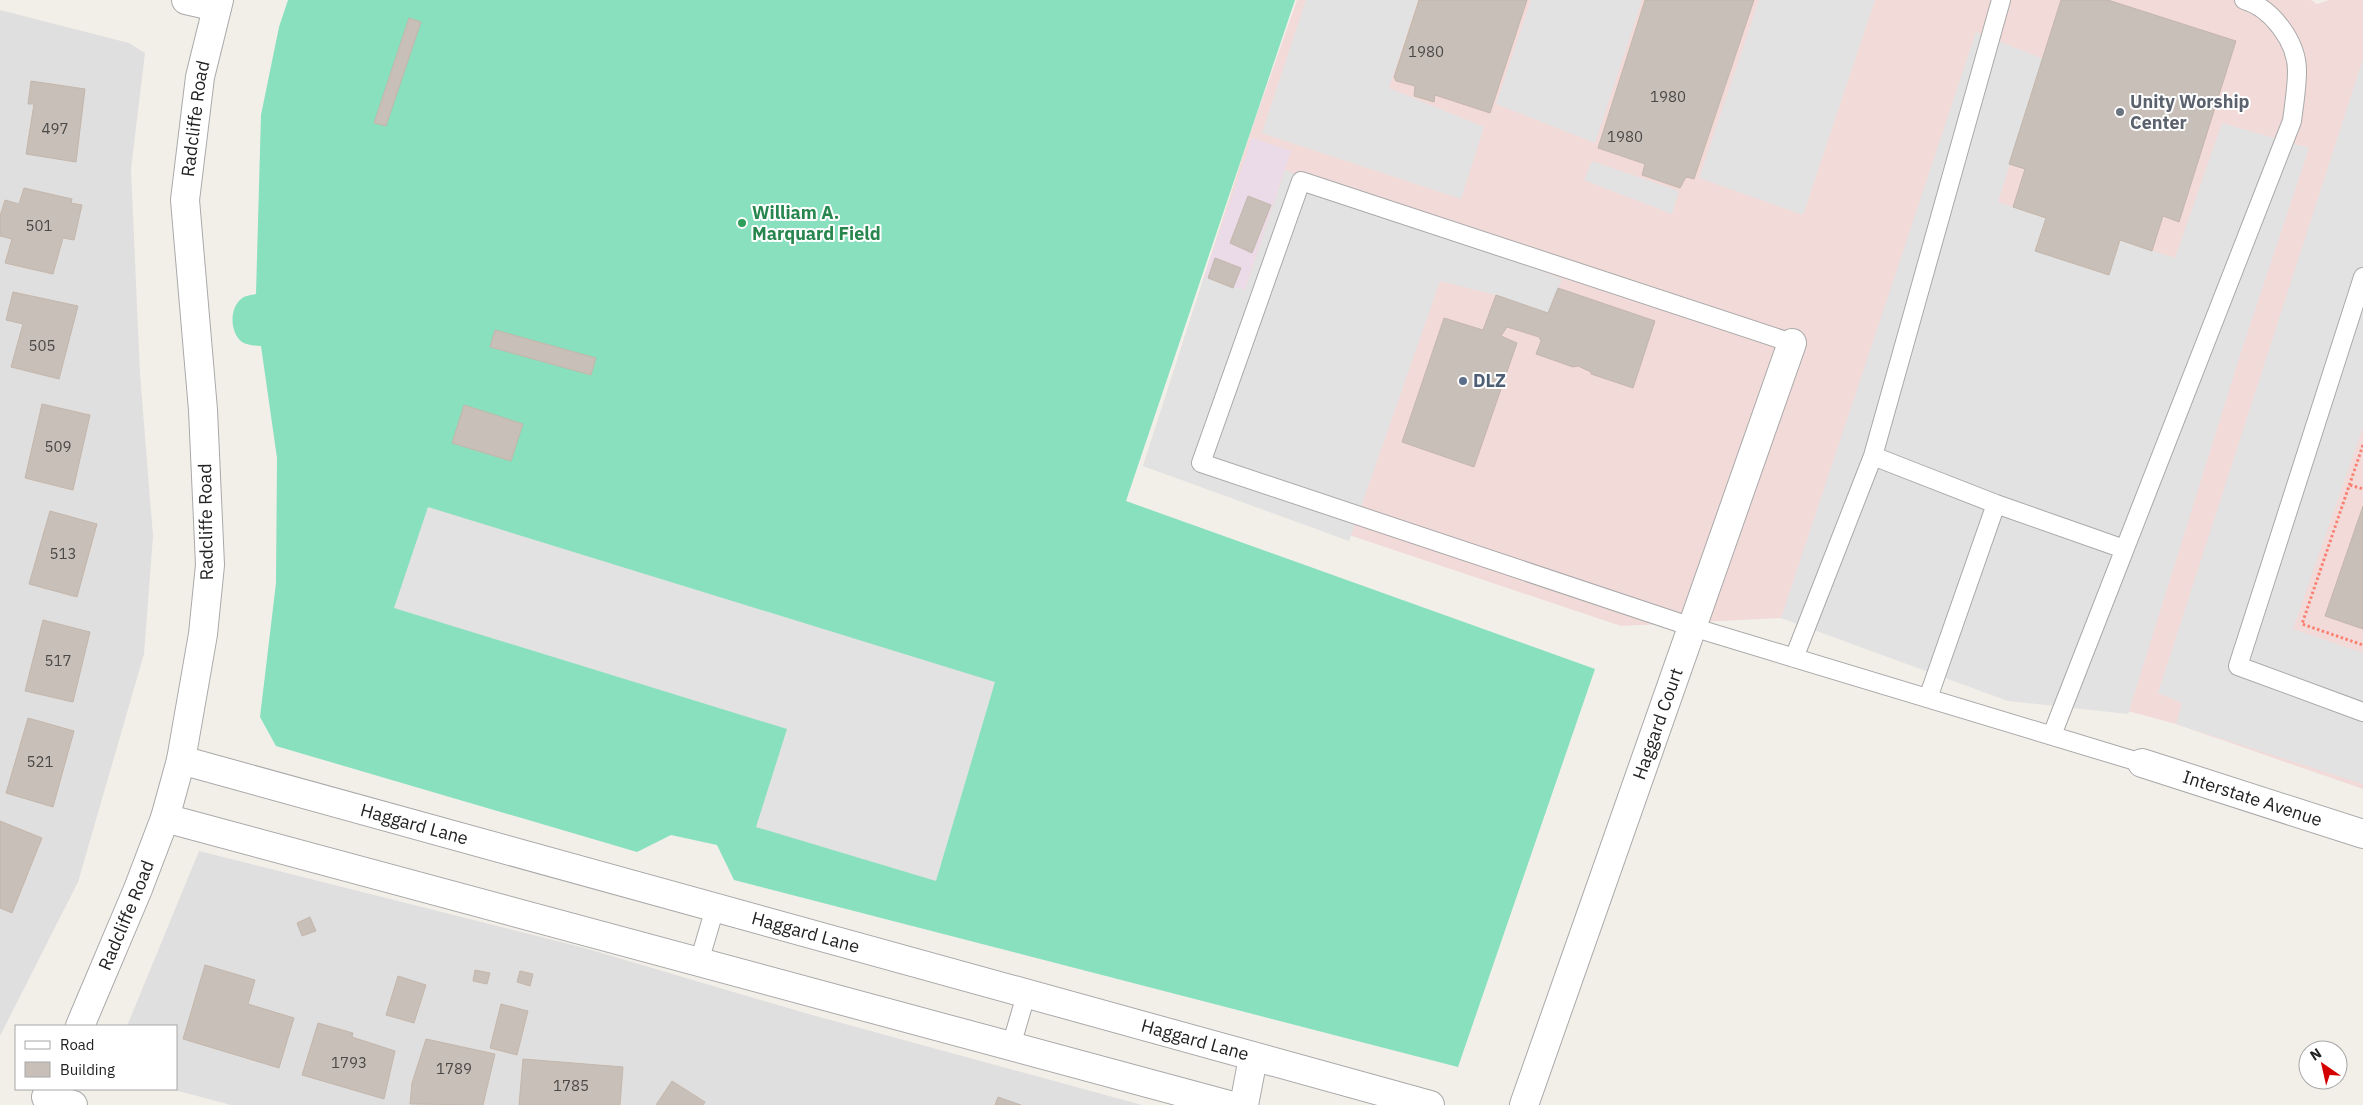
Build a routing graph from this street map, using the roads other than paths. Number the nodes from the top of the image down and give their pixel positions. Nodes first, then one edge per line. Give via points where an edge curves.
1 (186, 0) edge
2 (2001, 0) edge
3 (2244, 0) edge
4 (218, 4) edge
5 (2363, 277) edge
6 (1792, 343) joint
7 (1873, 456) junction
8 (1996, 504) junction
9 (2124, 549) junction
10 (1692, 627) junction
11 (1794, 658) junction
12 (1928, 698) junction
13 (2363, 712) edge
14 (2052, 735) junction
15 (181, 760) junction
16 (2142, 762) joint
17 (165, 818) junction
18 (2363, 834) edge
19 (715, 908) junction
20 (699, 962) junction
21 (1026, 995) junction
22 (80, 1025) edge
23 (1012, 1046) junction
24 (1253, 1058) junction
25 (45, 1097) edge
26 (73, 1105) edge
27 (1229, 1105) edge
28 (1244, 1105) edge
29 (1430, 1105) edge
30 (1524, 1105) edge

1 - 4 street
2 - 7 lane
3 - 9 lane via 2253,2 2273,18 2292,44 2297,69 2292,121
4 - 15 street, Radcliffe Road via 200,77 185,200 203,410 210,565 203,634
5 - 13 lane via 2238,666
6 - 10 street, Haggard Court
6 - 10 lane via 1301,181 1201,463
7 - 8 lane
7 - 11 lane
8 - 9 lane
8 - 12 lane
9 - 14 lane
10 - 11 lane
10 - 30 street, Haggard Court
11 - 12 lane
12 - 14 lane
14 - 16 lane
15 - 17 street, Radcliffe Road
15 - 19 street, Haggard Lane
16 - 18 street, Interstate Avenue
17 - 20 street
17 - 22 street, Radcliffe Road
19 - 20 lane
19 - 21 street, Haggard Lane
20 - 23 street
21 - 23 lane
21 - 24 street, Haggard Lane
23 - 27 street
24 - 28 street
24 - 29 street, Haggard Lane
25 - 26 street

